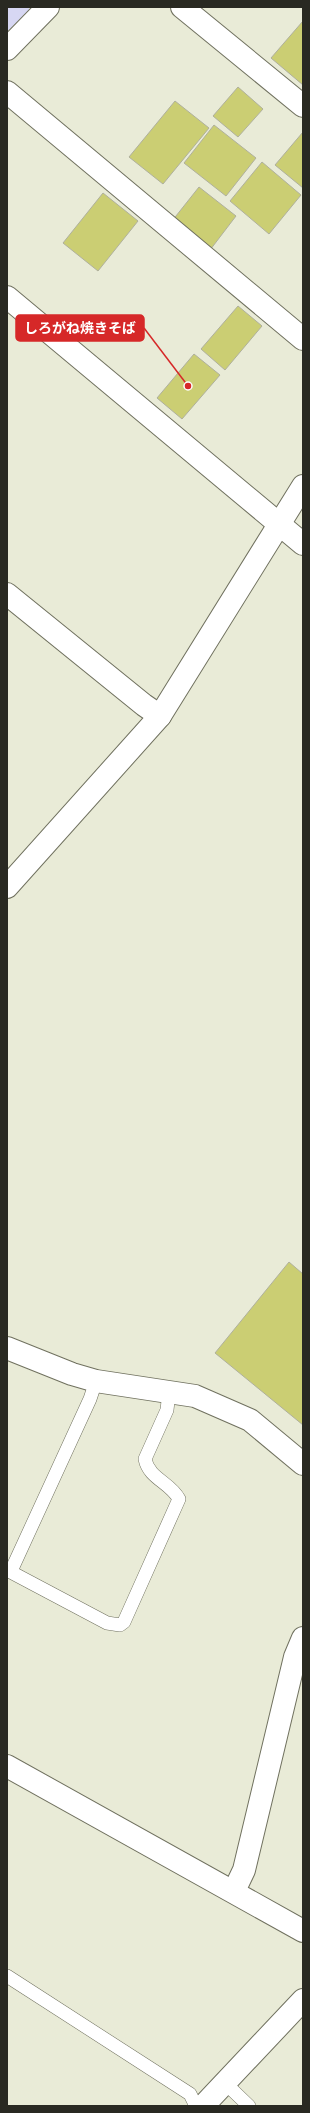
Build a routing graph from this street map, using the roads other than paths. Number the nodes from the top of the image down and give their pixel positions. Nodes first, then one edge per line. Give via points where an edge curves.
1 (48, 7) edge
2 (182, 7) edge
3 (7, 49) edge
4 (7, 92) edge
5 (303, 106) edge
6 (7, 297) edge
7 (303, 339) edge
8 (303, 486) edge
9 (279, 524) junction
10 (303, 544) edge
11 (7, 594) edge
12 (160, 716) junction
13 (7, 887) edge
14 (7, 1348) edge
15 (96, 1380) junction
16 (169, 1392) junction
17 (303, 1464) edge
18 (9, 1570) edge
19 (303, 1638) edge
20 (7, 1766) edge
21 (234, 1891) junction
22 (303, 1931) edge
23 (7, 1976) edge
24 (303, 2000) edge
25 (225, 2083) junction
26 (196, 2106) edge
27 (203, 2106) edge
28 (250, 2106) edge

1 - 3 street
2 - 5 street
4 - 7 street
6 - 9 street
8 - 9 street
9 - 10 street
9 - 12 street
11 - 12 street
12 - 13 street
14 - 15 street via 65,1372
15 - 16 street
15 - 18 lane via 90,1399
16 - 17 street via 195,1396 250,1420
16 - 18 lane via 167,1410 145,1459 146,1468 171,1488 179,1499 124,1622 120,1625 107,1623
19 - 21 street via 295,1657 244,1870
20 - 21 street
21 - 22 street
23 - 26 lane via 190,2094
24 - 25 street
25 - 27 street
25 - 28 lane

